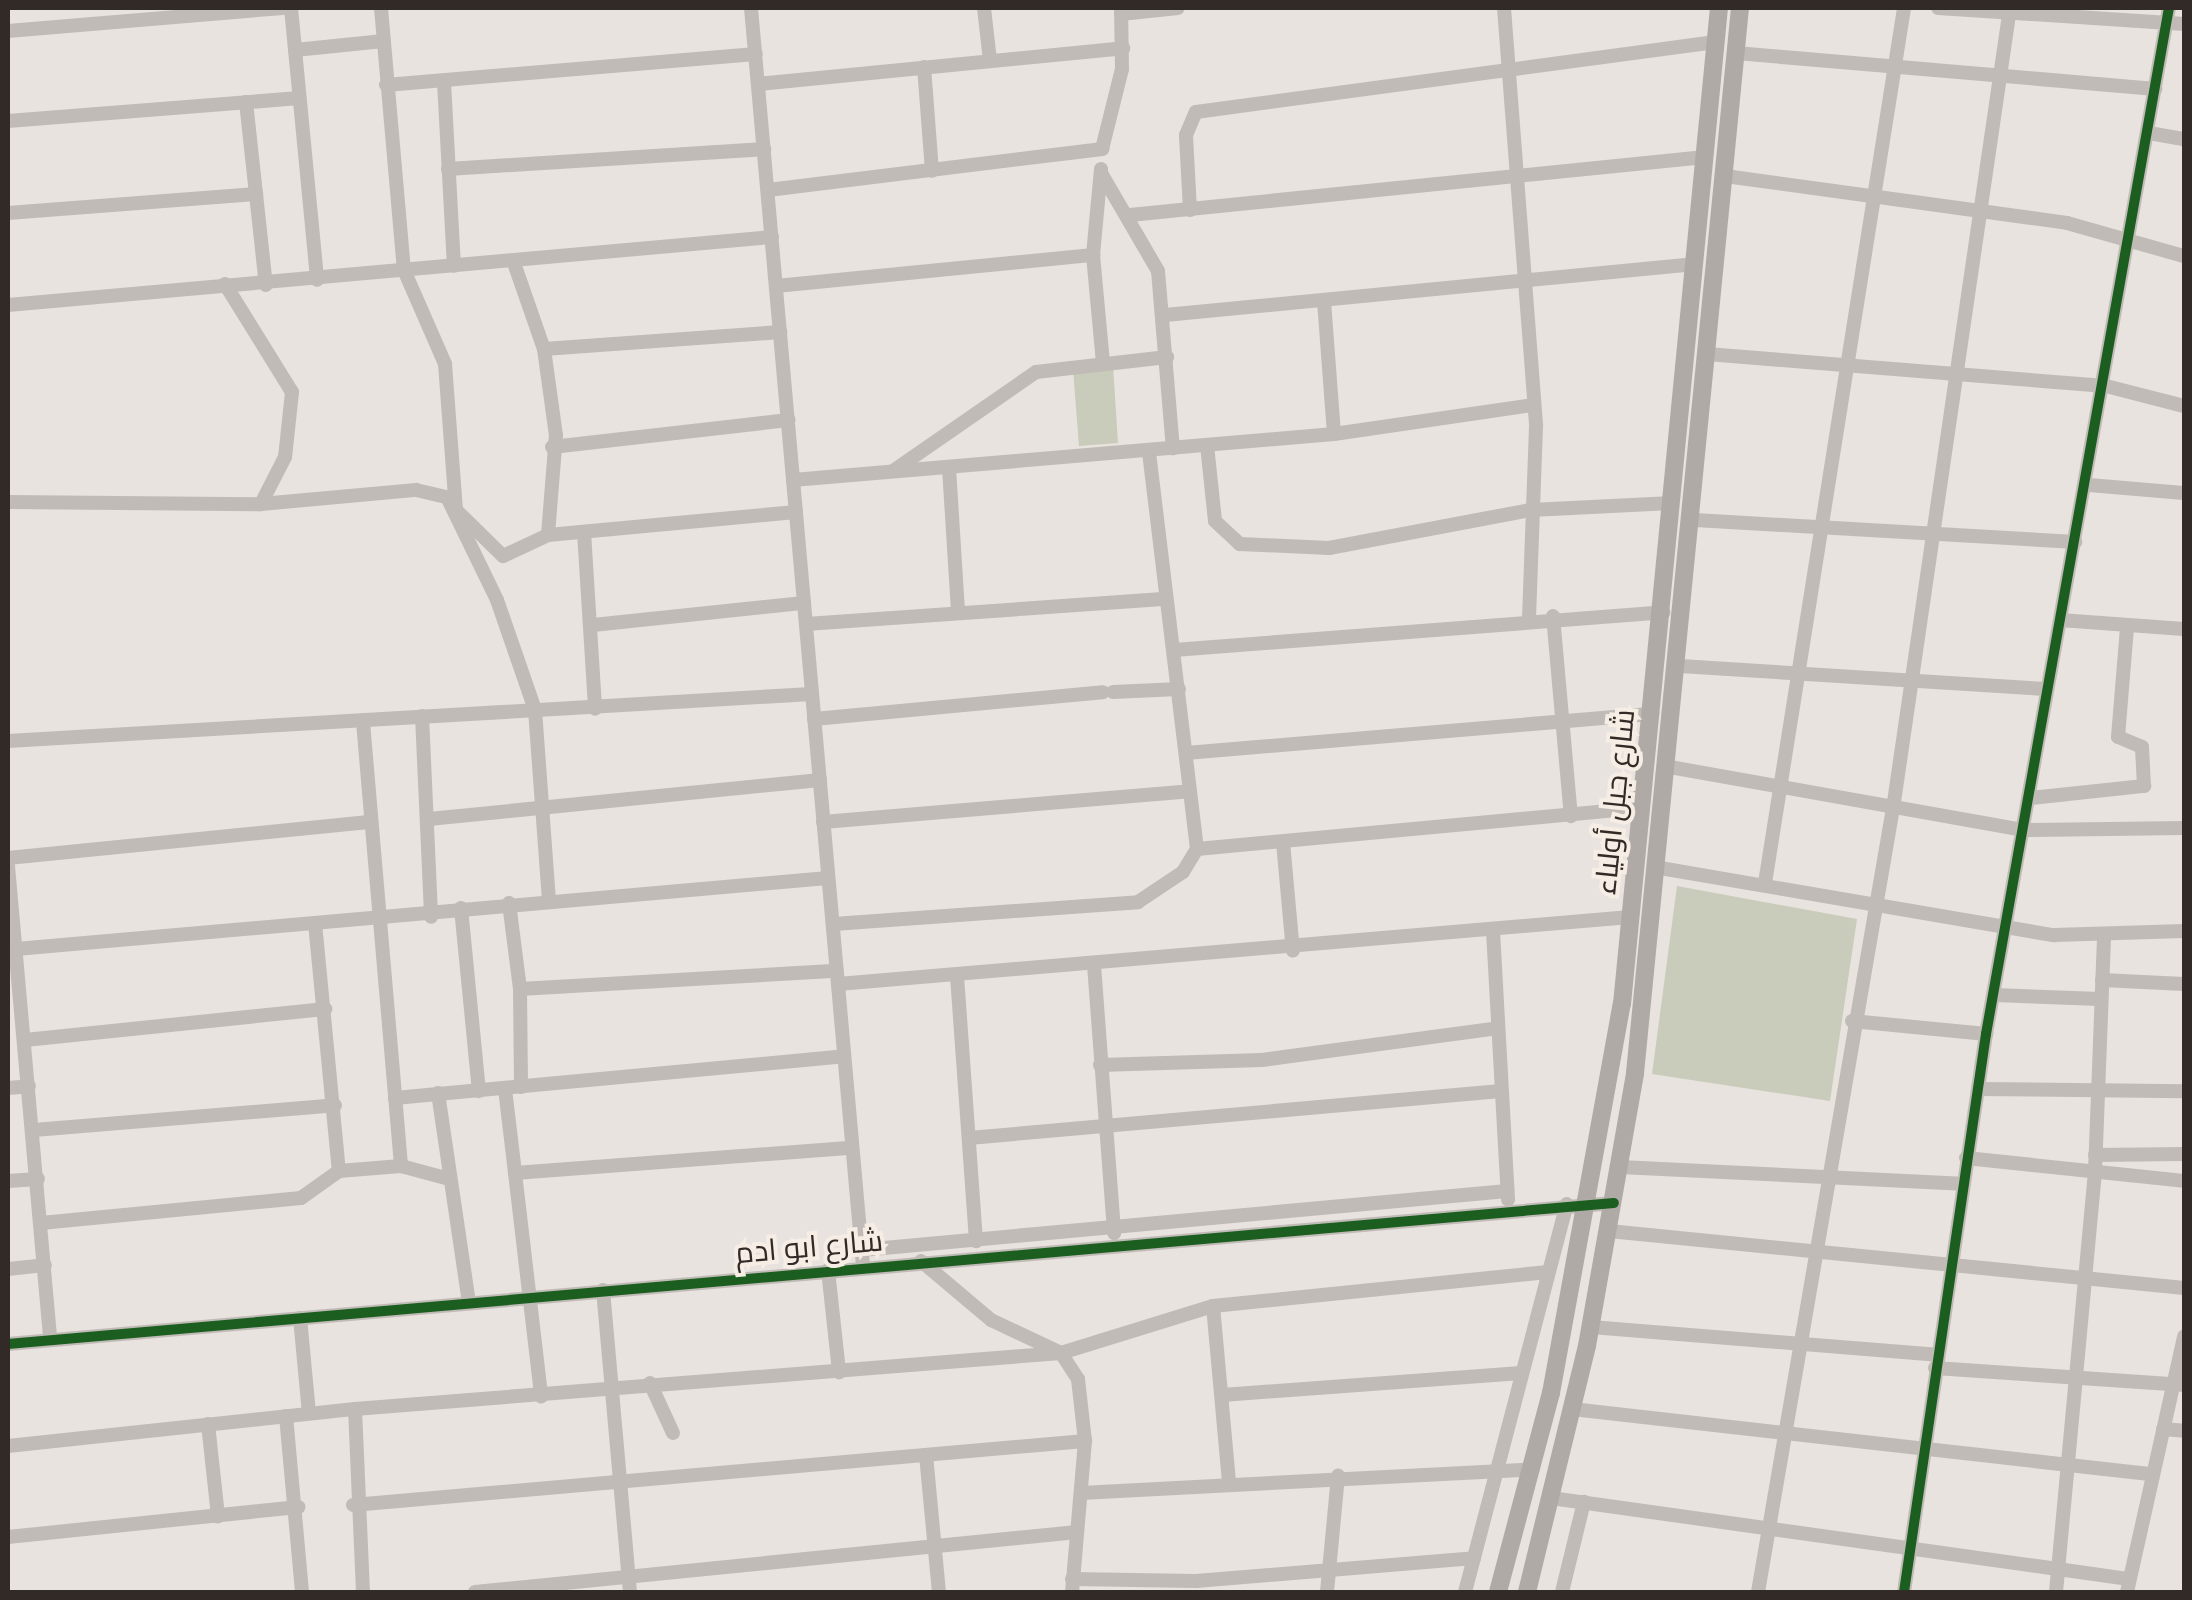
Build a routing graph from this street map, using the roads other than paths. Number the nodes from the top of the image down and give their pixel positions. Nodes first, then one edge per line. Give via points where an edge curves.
1 (287, 8) edge
2 (381, 8) edge
3 (751, 8) edge
4 (984, 8) edge
5 (1178, 8) edge
6 (1504, 8) edge
7 (1719, 8) edge
8 (1740, 8) edge
9 (1904, 8) edge
10 (1938, 8) edge
11 (239, 10) edge
12 (2009, 10) edge
13 (1121, 11) edge
14 (103, 15) edge
15 (2168, 15) edge
16 (2184, 24) edge
17 (8, 32) edge
18 (384, 42) junction
19 (1715, 42) junction
20 (1123, 48) junction
21 (295, 50) junction
22 (1736, 53) junction
23 (756, 54) junction
24 (990, 61) junction
25 (924, 68) junction
26 (1895, 68) junction
27 (1509, 72) junction
28 (1998, 78) junction
29 (444, 82) junction
30 (758, 84) junction
31 (386, 86) junction
32 (2156, 89) junction
33 (299, 98) junction
34 (246, 102) junction
35 (8, 120) edge
36 (2149, 133) junction
37 (2184, 139) edge
38 (764, 149) junction
39 (1102, 149) junction
40 (1705, 157) junction
41 (448, 170) junction
42 (932, 170) junction
43 (1101, 172) junction
44 (1519, 173) junction
45 (1724, 176) junction
46 (768, 190) junction
47 (256, 194) junction
48 (1872, 194) junction
49 (1977, 209) junction
50 (1190, 210) junction
51 (8, 213) edge
52 (1130, 216) junction
53 (772, 238) junction
54 (2130, 240) junction
55 (1093, 255) junction
56 (2184, 256) edge
57 (514, 263) junction
58 (1696, 264) junction
59 (454, 266) junction
60 (404, 270) junction
61 (1524, 277) junction
62 (317, 280) junction
63 (226, 284) junction
64 (266, 284) junction
65 (776, 286) junction
66 (1324, 301) junction
67 (8, 305) edge
68 (1164, 315) junction
69 (780, 332) junction
70 (544, 349) junction
71 (1707, 354) junction
72 (1167, 357) junction
73 (1102, 362) junction
74 (1843, 364) junction
75 (1950, 372) junction
76 (2106, 386) junction
77 (1534, 405) junction
78 (2184, 406) edge
79 (788, 420) junction
80 (1334, 434) junction
81 (1207, 445) junction
82 (552, 447) junction
83 (1174, 448) junction
84 (1149, 451) junction
85 (949, 468) junction
86 (893, 472) junction
87 (793, 480) junction
88 (2089, 484) junction
89 (2184, 493) edge
90 (8, 502) edge
91 (1672, 503) junction
92 (261, 504) junction
93 (456, 510) junction
94 (1531, 510) junction
95 (796, 512) junction
96 (1695, 520) junction
97 (1818, 528) junction
98 (584, 532) junction
99 (548, 535) junction
100 (1928, 536) junction
101 (2075, 542) junction
102 (1166, 598) junction
103 (804, 603) junction
104 (958, 610) junction
105 (1664, 612) junction
106 (1552, 616) junction
107 (1529, 618) junction
108 (2060, 620) junction
109 (593, 624) junction
110 (806, 624) junction
111 (2127, 627) junction
112 (2184, 629) edge
113 (1174, 650) junction
114 (1680, 666) junction
115 (1803, 674) junction
116 (1912, 682) junction
117 (1179, 689) junction
118 (2046, 689) junction
119 (812, 694) junction
120 (535, 710) junction
121 (595, 710) junction
122 (1652, 714) junction
123 (422, 716) junction
124 (814, 718) junction
125 (1560, 718) junction
126 (364, 722) junction
127 (8, 741) edge
128 (1186, 753) junction
129 (1670, 766) junction
130 (820, 780) junction
131 (1784, 784) junction
132 (1190, 792) junction
133 (2030, 798) junction
134 (1894, 802) junction
135 (542, 808) junction
136 (1642, 808) junction
137 (1571, 816) junction
138 (429, 819) junction
139 (371, 822) junction
140 (823, 822) junction
141 (2184, 828) edge
142 (2025, 830) junction
143 (1283, 842) junction
144 (1196, 849) junction
145 (8, 858) edge
146 (8, 866) edge
147 (1660, 868) junction
148 (828, 878) junction
149 (1765, 883) junction
150 (1874, 899) junction
151 (550, 900) junction
152 (9, 902) edge
153 (508, 903) junction
154 (460, 908) junction
155 (431, 916) junction
156 (1630, 917) junction
157 (315, 923) junction
158 (380, 923) junction
159 (834, 924) junction
160 (2007, 927) junction
161 (1492, 931) junction
162 (2184, 931) edge
163 (2104, 938) junction
164 (16, 948) junction
165 (1292, 952) junction
166 (1094, 965) junction
167 (957, 976) junction
168 (837, 978) junction
169 (2102, 980) junction
170 (2184, 984) edge
171 (520, 989) junction
172 (14, 994) edge
173 (1994, 995) junction
174 (2100, 999) junction
175 (325, 1009) junction
176 (1852, 1021) junction
177 (1498, 1028) junction
178 (1986, 1034) junction
179 (25, 1040) junction
180 (844, 1056) junction
181 (1100, 1065) junction
182 (29, 1086) junction
183 (8, 1088) edge
184 (513, 1088) junction
185 (1978, 1089) junction
186 (2097, 1090) junction
187 (479, 1091) junction
188 (1501, 1091) junction
189 (2184, 1091) edge
190 (438, 1093) junction
191 (395, 1098) junction
192 (335, 1105) junction
193 (1106, 1128) junction
194 (34, 1130) junction
195 (969, 1138) junction
196 (851, 1148) junction
197 (2184, 1154) edge
198 (2095, 1155) junction
199 (1966, 1158) junction
200 (401, 1166) junction
201 (1620, 1167) junction
202 (340, 1172) junction
203 (516, 1172) junction
204 (2095, 1172) junction
205 (38, 1179) junction
206 (449, 1179) junction
207 (8, 1181) edge
208 (1825, 1181) junction
209 (2184, 1181) edge
210 (1962, 1184) junction
211 (1507, 1191) junction
212 (1589, 1200) junction
213 (1567, 1204) junction
214 (1614, 1204) junction
215 (1510, 1210) junction
216 (41, 1222) junction
217 (1609, 1231) junction
218 (1114, 1232) junction
219 (976, 1242) junction
220 (862, 1250) junction
221 (1813, 1250) junction
222 (921, 1261) junction
223 (45, 1265) junction
224 (863, 1266) junction
225 (1950, 1266) junction
226 (8, 1269) edge
227 (828, 1270) junction
228 (1548, 1272) junction
229 (2086, 1277) junction
230 (2184, 1288) edge
231 (603, 1290) junction
232 (532, 1297) junction
233 (469, 1302) junction
234 (1214, 1306) junction
235 (300, 1318) junction
236 (1591, 1327) junction
237 (2184, 1336) edge
238 (50, 1340) junction
239 (1798, 1343) junction
240 (8, 1344) edge
241 (1061, 1353) junction
242 (1936, 1361) junction
243 (839, 1372) junction
244 (1521, 1372) junction
245 (2077, 1377) junction
246 (650, 1383) junction
247 (2180, 1385) edge
248 (612, 1390) junction
249 (1222, 1394) junction
250 (541, 1396) junction
251 (354, 1408) junction
252 (1572, 1409) junction
253 (309, 1413) junction
254 (286, 1416) junction
255 (208, 1424) junction
256 (2163, 1429) junction
257 (1786, 1430) junction
258 (2184, 1430) edge
259 (673, 1432) dead end
260 (1085, 1441) junction
261 (8, 1446) edge
262 (1925, 1447) junction
263 (926, 1455) junction
264 (1498, 1464) junction
265 (2069, 1464) junction
266 (1532, 1468) junction
267 (2149, 1474) junction
268 (1338, 1476) junction
269 (1229, 1481) junction
270 (620, 1482) junction
271 (1080, 1494) junction
272 (1552, 1498) junction
273 (1584, 1502) junction
274 (353, 1506) junction
275 (298, 1507) junction
276 (218, 1516) junction
277 (1770, 1524) junction
278 (1077, 1532) junction
279 (8, 1537) edge
280 (1910, 1545) junction
281 (937, 1547) junction
282 (1474, 1558) junction
283 (1326, 1568) junction
284 (2058, 1568) junction
285 (629, 1586) edge
286 (1072, 1586) edge
287 (1142, 1586) edge
288 (2128, 1586) edge
289 (302, 1592) edge
290 (363, 1592) edge
291 (476, 1592) edge
292 (939, 1592) edge
293 (1327, 1592) edge
294 (1465, 1592) edge
295 (1498, 1592) edge
296 (1527, 1592) edge
297 (1562, 1592) edge
298 (1758, 1592) edge
299 (1904, 1592) edge
300 (2056, 1592) edge

1 - 11 street
1 - 21 street
2 - 18 street
3 - 23 street
4 - 24 street
5 - 13 street
6 - 27 street
7 - 19 main road, شارع جبل أولياء
8 - 22 main road, شارع جبل أولياء
9 - 26 street
10 - 12 street
11 - 14 street
12 - 15 street
12 - 28 street
13 - 20 street
14 - 17 street
15 - 16 street
15 - 32 street
18 - 21 street
18 - 31 street
19 - 27 street
19 - 40 main road, شارع جبل أولياء
20 - 24 street
20 - 39 street
21 - 33 street
22 - 26 street
22 - 45 main road, شارع جبل أولياء
23 - 29 street
23 - 30 street
24 - 25 street
25 - 30 street
25 - 42 street
26 - 28 street
26 - 48 street
27 - 44 street
27 - 50 street via 1196,112 1186,134
28 - 32 street
28 - 49 street
29 - 31 street
29 - 41 street
30 - 38 street
31 - 60 street
32 - 36 street
33 - 34 street
33 - 62 street
34 - 35 street
34 - 47 street
36 - 37 street
36 - 54 street
38 - 41 street
38 - 46 street
39 - 42 street
39 - 43 street
40 - 44 street
40 - 58 main road, شارع جبل أولياء
41 - 59 street
42 - 46 street
43 - 52 street
43 - 55 street
44 - 50 street
44 - 61 street
45 - 48 street
45 - 71 main road, شارع جبل أولياء
46 - 53 street
47 - 51 street
47 - 64 street
48 - 49 street
48 - 74 street
49 - 54 street
49 - 75 street
50 - 52 street
52 - 68 street via 1158,271
53 - 57 street
53 - 65 street
54 - 56 street
54 - 76 street
55 - 65 street
55 - 73 street
57 - 59 street
57 - 70 street
58 - 61 street
58 - 91 main road, شارع جبل أولياء
59 - 60 street
60 - 62 street
60 - 93 street via 445,364
61 - 66 street
61 - 77 street
62 - 64 street
63 - 64 street
63 - 67 street
63 - 92 street via 292,392 284,457
65 - 69 street
66 - 68 street
66 - 80 street
68 - 72 street
69 - 70 street
69 - 79 street
70 - 82 street
71 - 74 street
71 - 96 main road, شارع جبل أولياء
72 - 73 street
72 - 83 street
73 - 86 street via 1016,382
74 - 75 street
74 - 97 street
75 - 76 street
75 - 100 street
76 - 78 street
76 - 88 street
77 - 80 street
77 - 94 street
79 - 82 street
79 - 87 street
80 - 81 street
81 - 83 street
81 - 94 street via 1216,521 1240,544 1329,548
82 - 99 street
83 - 84 street
84 - 85 street
84 - 102 street
85 - 86 street
85 - 104 street
86 - 87 street
87 - 95 street
88 - 89 street
88 - 101 street
90 - 92 street
91 - 94 street
91 - 105 main road, شارع جبل أولياء
92 - 93 street via 426,490
93 - 99 street via 503,556
93 - 120 street
94 - 107 street
95 - 98 street
95 - 103 street
96 - 97 street
96 - 114 main road, شارع جبل أولياء
97 - 100 street
97 - 115 street
98 - 99 street
98 - 109 street
100 - 101 street
100 - 116 street
101 - 108 street
102 - 104 street
102 - 113 street
103 - 109 street
103 - 110 street
104 - 110 street
105 - 106 street
105 - 122 main road, شارع جبل أولياء
106 - 107 street
106 - 125 street
107 - 113 street
108 - 111 street
108 - 118 street
109 - 121 street
110 - 119 street
111 - 112 street
111 - 133 street via 2118,737 2142,746 2144,786
113 - 117 street
114 - 115 street
114 - 129 main road, شارع جبل أولياء
115 - 116 street
115 - 131 street
116 - 118 street
116 - 134 street
117 - 124 street
117 - 128 street
118 - 133 street
119 - 121 street
119 - 124 street
120 - 121 street
120 - 123 street
120 - 135 street
122 - 125 street
122 - 136 main road, شارع جبل أولياء
123 - 126 street
123 - 138 street
124 - 130 street
125 - 128 street
125 - 137 street
126 - 127 street
126 - 139 street
128 - 132 street
129 - 131 street
129 - 147 main road, شارع جبل أولياء
130 - 135 street
130 - 140 street
131 - 134 street
131 - 149 street
132 - 140 street
132 - 144 street
133 - 142 street
134 - 142 street
134 - 150 street
135 - 138 street
135 - 151 street
136 - 137 street
136 - 156 main road, شارع جبل أولياء
137 - 143 street
138 - 155 street
139 - 145 street
139 - 158 street
140 - 148 street
141 - 142 street
142 - 160 street
143 - 144 street
143 - 165 street
144 - 159 street via 1175,883 1138,902
146 - 152 street
147 - 149 street
147 - 201 main road, شارع جبل أولياء
148 - 151 street
148 - 159 street
149 - 150 street
150 - 160 street
150 - 176 street
151 - 153 street
152 - 164 street
153 - 154 street
153 - 171 street
154 - 155 street
154 - 187 street
155 - 158 street
156 - 161 street
156 - 212 main road, شارع جبل أولياء
157 - 158 street
157 - 164 street
157 - 175 street
158 - 191 street
159 - 168 street
160 - 163 street
160 - 173 street
161 - 165 street
161 - 177 street
162 - 163 street
163 - 169 street
164 - 172 street
165 - 166 street
166 - 167 street
166 - 181 street
167 - 168 street
167 - 195 street
168 - 171 street
168 - 180 street
169 - 170 street
169 - 174 street
171 - 184 street
172 - 179 street
173 - 174 street
173 - 178 street
174 - 186 street
175 - 179 street
175 - 192 street
176 - 178 street
176 - 208 street
177 - 181 street via 1276,1059
177 - 188 street
178 - 185 street
179 - 182 street
180 - 184 street
180 - 196 street
181 - 193 street
182 - 183 street
182 - 194 street
184 - 187 street
184 - 203 street
185 - 186 street
185 - 199 street
186 - 189 street
186 - 198 street
187 - 190 street
188 - 193 street
188 - 211 street
190 - 191 street
190 - 206 street
191 - 200 street
192 - 194 street
192 - 202 street
193 - 195 street
193 - 218 street
194 - 205 street
195 - 219 street
196 - 203 street
196 - 220 street
197 - 198 street
198 - 204 street
199 - 204 street
199 - 210 street
200 - 202 street
200 - 206 street
201 - 208 street
201 - 214 main road, شارع جبل أولياء
202 - 216 street via 301,1198
203 - 232 street
204 - 209 street
204 - 229 street
205 - 207 street
205 - 216 street
206 - 233 street
208 - 210 street
208 - 221 street
210 - 225 street
211 - 215 street
211 - 218 street
212 - 213 street, شارع ابو ادم
212 - 214 street, شارع ابو ادم
212 - 266 main road, شارع جبل أولياء
213 - 215 street, شارع ابو ادم
213 - 228 street
214 - 217 main road, شارع جبل أولياء
215 - 222 street, شارع ابو ادم
216 - 223 street
217 - 221 street
217 - 236 main road, شارع جبل أولياء
218 - 219 street
219 - 220 street
220 - 224 street
221 - 225 street
221 - 239 street
222 - 224 street, شارع ابو ادم
222 - 241 street via 992,1320
223 - 226 street
223 - 238 street
224 - 227 street, شارع ابو ادم
225 - 229 street
225 - 242 street
227 - 231 street, شارع ابو ادم
227 - 243 street
228 - 234 street
228 - 244 street
229 - 230 street
229 - 245 street
231 - 232 street, شارع ابو ادم
231 - 248 street
232 - 233 street, شارع ابو ادم
232 - 250 street
233 - 235 street, شارع ابو ادم
234 - 241 street
234 - 249 street
235 - 238 street, شارع ابو ادم
235 - 253 street
236 - 239 street
236 - 252 main road, شارع جبل أولياء
237 - 247 street
238 - 240 street, شارع ابو ادم
239 - 242 street
239 - 257 street
241 - 243 street
241 - 260 street via 1084,1400
242 - 245 street
242 - 262 street
243 - 246 street
244 - 249 street
244 - 264 street
245 - 247 street
245 - 265 street
246 - 248 street
246 - 259 street
247 - 256 street
248 - 250 street
248 - 270 street
249 - 269 street
250 - 251 street
251 - 253 street
251 - 274 street
252 - 257 street
252 - 272 main road, شارع جبل أولياء
253 - 254 street
254 - 255 street
254 - 275 street
255 - 261 street
255 - 276 street
256 - 258 street
256 - 267 street
257 - 262 street
257 - 277 street
260 - 263 street
260 - 271 street
262 - 265 street
262 - 280 street
263 - 270 street
263 - 281 street
264 - 266 street
264 - 268 street
264 - 282 street
265 - 267 street
265 - 284 street
266 - 295 main road, شارع جبل أولياء
267 - 288 street
268 - 269 street
268 - 283 street
269 - 271 street
270 - 274 street
270 - 285 street
271 - 278 street
272 - 273 street
272 - 296 main road, شارع جبل أولياء
273 - 277 street
273 - 297 street
274 - 290 street
275 - 276 street
275 - 289 street
276 - 279 street
277 - 280 street
277 - 298 street
278 - 281 street
278 - 286 street
280 - 284 street
280 - 299 street
281 - 285 street
281 - 292 street
282 - 283 street
282 - 294 street
283 - 287 street
283 - 293 street
284 - 288 street
284 - 300 street
285 - 291 street
286 - 287 street

